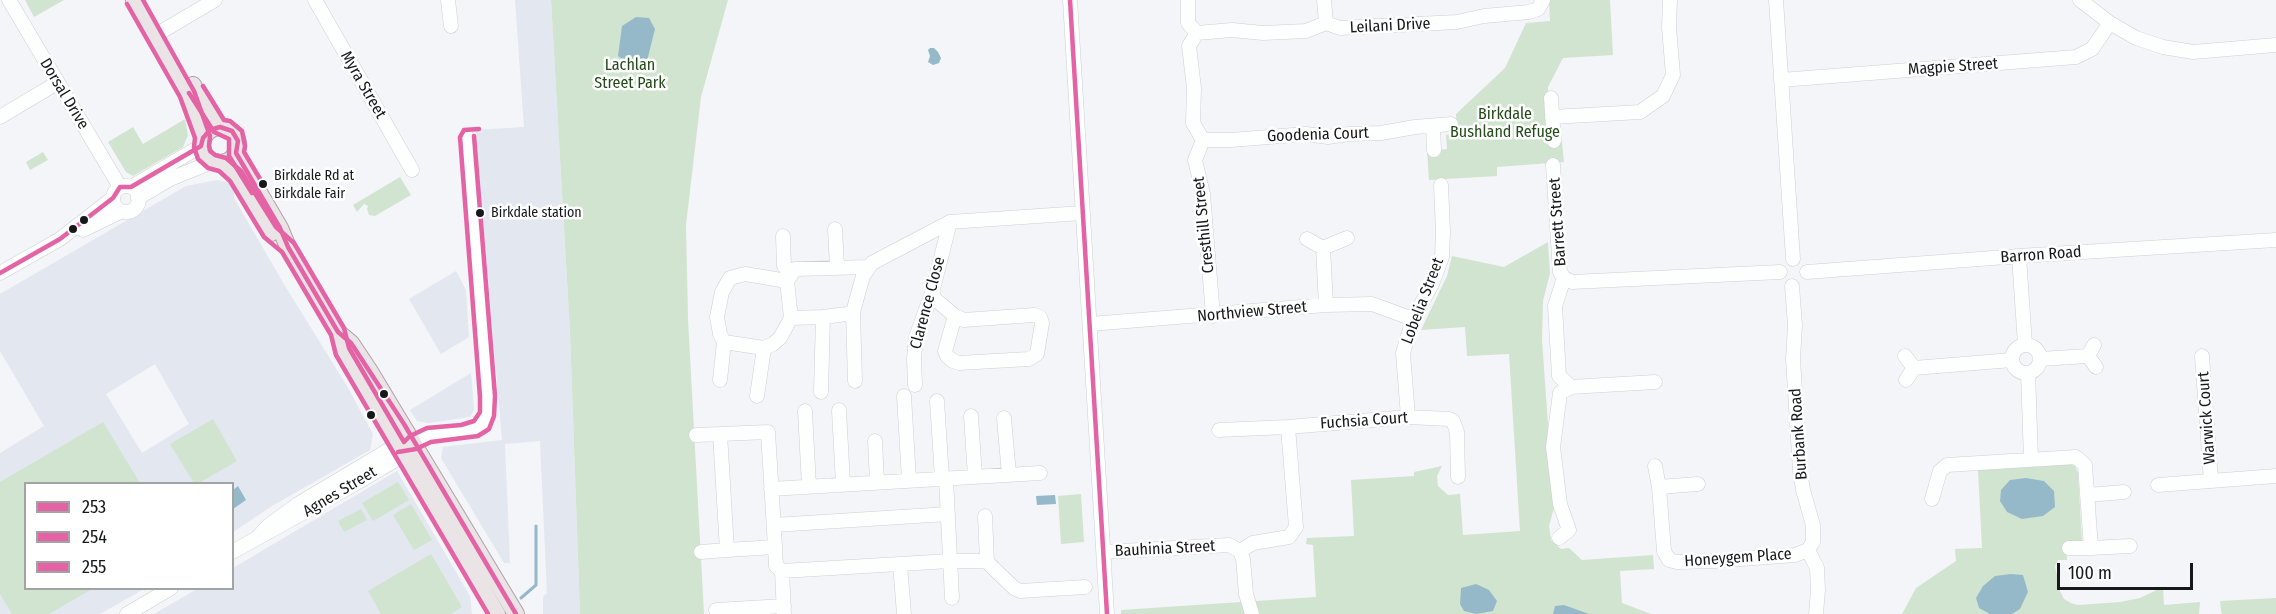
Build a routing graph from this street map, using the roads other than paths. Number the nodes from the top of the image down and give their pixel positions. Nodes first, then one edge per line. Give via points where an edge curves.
1 (9, 0) edge
2 (134, 0) edge
3 (146, 0) edge
4 (214, 0) edge
5 (315, 0) edge
6 (448, 0) edge
7 (1070, 0) edge
8 (1188, 0) edge
9 (1324, 0) edge
10 (1543, 0) edge
11 (1670, 0) edge
12 (1776, 0) edge
13 (2080, 0) edge
14 (2110, 23) junction
15 (1326, 24) junction
16 (451, 26) dead end
17 (159, 33) junction
18 (1197, 33) junction
19 (2276, 45) edge
20 (1781, 80) junction
21 (57, 83) junction
22 (1551, 98) dead end
23 (0, 117) edge
24 (1552, 117) junction
25 (1451, 124) dead end
26 (1433, 126) junction
27 (220, 127) junction
28 (467, 137) dead end
29 (1203, 140) junction
30 (1554, 141) dead end
31 (202, 142) junction
32 (1434, 150) dead end
33 (236, 153) junction
34 (217, 163) junction
35 (1553, 165) dead end
36 (412, 170) dead end
37 (1441, 185) dead end
38 (126, 193) junction
39 (122, 211) junction
40 (1082, 213) junction
41 (950, 222) junction
42 (835, 229) dead end
43 (783, 236) dead end
44 (1347, 238) dead end
45 (60, 239) junction
46 (1307, 239) dead end
47 (2276, 240) edge
48 (288, 247) junction
49 (1323, 248) junction
50 (2019, 256) junction
51 (1793, 259) junction
52 (837, 267) junction
53 (869, 267) junction
54 (1780, 272) junction
55 (1807, 272) junction
56 (0, 273) edge
57 (789, 277) junction
58 (1564, 278) junction
59 (1792, 286) junction
60 (932, 293) junction
61 (1326, 305) junction
62 (853, 312) junction
63 (955, 316) junction
64 (1213, 316) junction
65 (823, 317) junction
66 (791, 318) junction
67 (1413, 319) junction
68 (1090, 324) junction
69 (724, 342) junction
70 (2025, 345) junction
71 (764, 348) junction
72 (1905, 356) dead end
73 (2202, 356) dead end
74 (2040, 359) junction
75 (2012, 360) junction
76 (1914, 368) junction
77 (2096, 368) dead end
78 (2028, 373) junction
79 (720, 380) dead end
80 (1906, 380) dead end
81 (855, 381) dead end
82 (1655, 382) dead end
83 (915, 385) dead end
84 (1571, 387) junction
85 (821, 392) dead end
86 (757, 396) dead end
87 (904, 396) dead end
88 (937, 401) dead end
89 (839, 410) dead end
90 (805, 411) dead end
91 (971, 416) dead end
92 (1408, 417) junction
93 (1004, 418) dead end
94 (1288, 427) junction
95 (1219, 430) dead end
96 (720, 434) junction
97 (696, 435) dead end
98 (875, 441) dead end
99 (405, 447) junction
100 (2031, 459) junction
101 (1655, 466) dead end
102 (1040, 473) dead end
103 (1009, 475) junction
104 (2276, 476) edge
105 (975, 477) junction
106 (1458, 477) dead end
107 (944, 479) junction
108 (909, 480) junction
109 (2211, 481) junction
110 (877, 482) junction
111 (843, 484) junction
112 (1698, 484) dead end
113 (2158, 485) dead end
114 (809, 486) junction
115 (1659, 487) junction
116 (771, 489) junction
117 (2124, 492) dead end
118 (2087, 495) junction
119 (1932, 499) dead end
120 (948, 514) junction
121 (985, 516) dead end
122 (774, 525) junction
123 (1570, 532) dead end
124 (2130, 546) dead end
125 (775, 547) junction
126 (2069, 548) dead end
127 (2091, 548) junction
128 (727, 550) junction
129 (1808, 550) junction
130 (234, 551) edge
131 (1240, 551) junction
132 (701, 552) dead end
133 (1104, 552) junction
134 (950, 561) junction
135 (987, 562) junction
136 (900, 564) junction
137 (782, 571) junction
138 (1085, 587) dead end
139 (168, 590) edge
140 (952, 598) dead end
141 (716, 610) dead end
142 (784, 610) edge
143 (127, 614) edge
144 (497, 614) edge
145 (516, 614) edge
146 (904, 614) edge
147 (1107, 614) edge
148 (1252, 614) edge
149 (1816, 614) edge

1 - 21 street, Dorsal Drive
2 - 17 main road
3 - 17 main road
4 - 17 street
5 - 36 street, Myra Street
6 - 16 street
7 - 40 street
8 - 18 street via 1188,23
9 - 15 street
10 - 15 street, Leilani Drive via 1538,9 1529,12 1457,22 1340,28
11 - 24 street via 1673,75 1663,96 1640,112
12 - 20 street
13 - 14 street
14 - 19 street via 2136,38 2193,52
14 - 20 street, Magpie Street via 2092,49 2076,57
15 - 18 street, Leilani Drive via 1306,31
17 - 27 main road
17 - 31 main road via 187,93
18 - 29 street via 1189,46 1193,123
20 - 51 street
21 - 23 street
21 - 38 street, Dorsal Drive
22 - 24 street
24 - 30 street
25 - 26 street, Goodenia Court
26 - 29 street, Goodenia Court via 1381,134
26 - 32 street
27 - 31 main road via 210,130
27 - 33 main road via 236,135
28 - 99 street, Agnes Street via 487,414 476,429 429,435
29 - 64 street, Cresthill Street via 1195,160 1203,194
31 - 34 main road via 204,155
31 - 38 street
33 - 34 main road via 233,158
33 - 48 main road
34 - 38 street
34 - 48 main road via 236,177 270,232
35 - 58 street, Barrett Street via 1560,272
37 - 67 street, Lobelia Street via 1442,257
38 - 39 street, Dorsal Drive via 115,206
38 - 39 street via 137,204 133,210
38 - 45 street
39 - 45 street
40 - 41 street
40 - 68 street
41 - 53 street
41 - 60 street, Clarence Close
42 - 52 street
43 - 57 street via 784,266
44 - 49 street
45 - 56 street
46 - 49 street
47 - 50 street, Barron Road
48 - 99 main road via 338,332 369,370
49 - 61 street
50 - 55 street, Barron Road
50 - 70 street
51 - 54 street via 1785,261
51 - 55 street via 1804,264
52 - 53 street
52 - 57 street via 795,269
53 - 62 street via 862,276
54 - 58 street via 1572,282
54 - 59 street via 1782,279
55 - 59 street via 1803,282
57 - 66 street
57 - 69 street via 745,274 724,284 717,317
58 - 84 street via 1555,306 1559,376
59 - 129 street, Burbank Road via 1800,471 1813,525 1813,542
60 - 63 street
60 - 83 street, Clarence Close via 916,336
61 - 64 street, Northview Street
61 - 67 street, Northview Street via 1372,304
62 - 65 street
62 - 81 street
63 - 63 street via 945,351 953,361 1029,359 1036,354 1040,317 964,320
64 - 68 street, Northview Street
65 - 66 street
65 - 85 street
66 - 71 street via 780,338
67 - 92 street, Lobelia Street via 1403,353
68 - 133 street
69 - 71 street
69 - 79 street
70 - 74 street via 2037,351
70 - 75 street via 2017,349
71 - 86 street
72 - 76 street
73 - 109 street, Warwick Court
74 - 77 street via 2091,350
74 - 78 street via 2035,370
75 - 76 street
75 - 78 street via 2017,370
76 - 80 street
78 - 100 street
82 - 84 street
84 - 123 street via 1560,393 1553,447 1560,504
87 - 108 street
88 - 107 street
89 - 111 street
90 - 114 street
91 - 105 street
92 - 94 street, Fuchsia Court
92 - 106 street, Fuchsia Court via 1453,421 1457,432
93 - 103 street
94 - 95 street, Fuchsia Court
94 - 131 street, Bauhinia Street via 1296,527 1289,537 1253,543
96 - 97 street
96 - 116 street via 768,432
96 - 128 street
98 - 110 street
99 - 130 street, Agnes Street via 295,519
99 - 144 main road
99 - 145 main road
100 - 118 street via 2079,458 2085,465
100 - 119 street via 1947,465 1940,471
101 - 115 street, Honeygem Place
102 - 103 street
103 - 105 street
104 - 109 street
105 - 107 street
107 - 108 street
107 - 120 street
108 - 110 street
109 - 113 street
110 - 111 street
111 - 114 street
112 - 115 street
114 - 116 street
115 - 129 street, Honeygem Place via 1664,551 1669,560 1714,561 1796,555
116 - 122 street
117 - 118 street
118 - 127 street
120 - 122 street
120 - 134 street
121 - 135 street
122 - 125 street
124 - 127 street
125 - 128 street
125 - 137 street via 776,566
126 - 127 street
128 - 132 street
129 - 149 street, Burbank Road via 1817,568
131 - 133 street, Bauhinia Street via 1229,545
131 - 148 street
133 - 147 street
134 - 135 street
134 - 136 street
134 - 140 street
135 - 138 street via 1020,591
136 - 137 street
136 - 146 street
137 - 142 street
139 - 143 street
141 - 142 street

